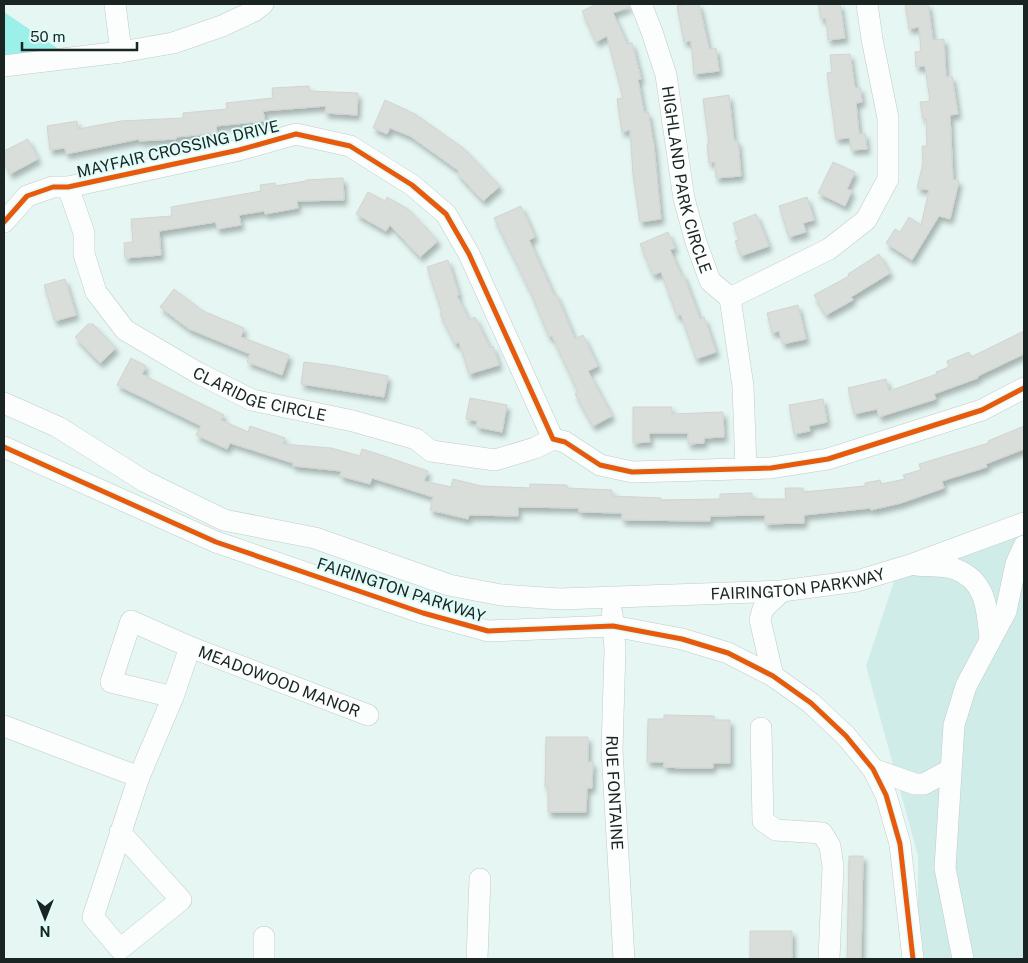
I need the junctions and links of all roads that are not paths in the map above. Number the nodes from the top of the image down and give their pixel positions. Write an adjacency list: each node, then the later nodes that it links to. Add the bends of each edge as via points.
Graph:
1 (115, 4): 5 (street)
2 (263, 4): 5 (street, via 222,26 181,40)
3 (641, 4): 9 (street, HIGHLAND PARK CIRCLE, via 666,75 684,199 696,242 710,281)
4 (867, 4): 9 (street, via 888,118 888,179 866,220 829,249)
5 (121, 52): 6 (street)
6 (4, 66)
7 (68, 187): 8 (street, MAYFAIR CROSSING DRIVE, via 52,187 26,196); 12 (street, CLARIDGE CIRCLE, via 84,233 84,254 96,292 125,330 198,373 252,400 362,423 416,439 431,451 495,460); 12 (street, MAYFAIR CROSSING DRIVE, via 239,150 296,134 350,146 412,185 446,214 469,254)
8 (4, 222)
9 (730, 298): 14 (street, via 743,386)
10 (1024, 388): 14 (street, via 982,410 828,459 771,468)
11 (4, 403): 19 (street, FAIRINGTON PARKWAY, via 58,427 144,481 224,520 316,538 458,587 502,595 560,599)
12 (553, 439): 14 (street, via 565,442 600,465 632,472)
13 (4, 448): 20 (street, FAIRINGTON PARKWAY, via 216,542 424,613 488,631)
14 (746, 468)
15 (1024, 523): 17 (street, FAIRINGTON PARKWAY)
16 (1024, 546): 21 (street, via 1016,564 1006,611)
17 (910, 565): 18 (street, FAIRINGTON PARKWAY, via 857,581); 21 (street, via 955,569 972,580 983,593)
18 (782, 591): 19 (street, FAIRINGTON PARKWAY); 23 (street, via 763,609 760,620)
19 (610, 597): 20 (street, RUE FONTAINE)
20 (613, 626): 23 (street, FAIRINGTON PARKWAY, via 682,639 728,653); 36 (street, RUE FONTAINE, via 612,750)
21 (990, 638): 29 (street, via 966,686 954,726)
22 (190, 647): 24 (street, MEADOWOOD MANOR); 24 (street, MEADOWOOD MANOR, via 130,621 111,682); 25 (street, MEADOWOOD MANOR)
23 (773, 676): 28 (street, FAIRINGTON PARKWAY, via 811,703 846,736)
24 (173, 698): 30 (street, MEADOWOOD MANOR)
25 (368, 715)
26 (4, 726): 30 (street)
27 (761, 728): 37 (street, via 763,821 776,830 822,833 830,846 833,867)
28 (873, 769): 29 (street, via 915,784 924,784); 38 (street, FAIRINGTON PARKWAY, via 886,795 900,844)
29 (950, 770): 39 (street, via 946,868)
30 (139, 777): 31 (street, MEADOWOOD MANOR)
31 (120, 832): 31 (street, MEADOWOOD MANOR, via 93,917 120,949 181,900)
32 (480, 879): 35 (street)
33 (264, 936): 34 (street)
34 (264, 959)
35 (477, 959)
36 (624, 959)
37 (829, 959)
38 (912, 959)
39 (963, 959)

